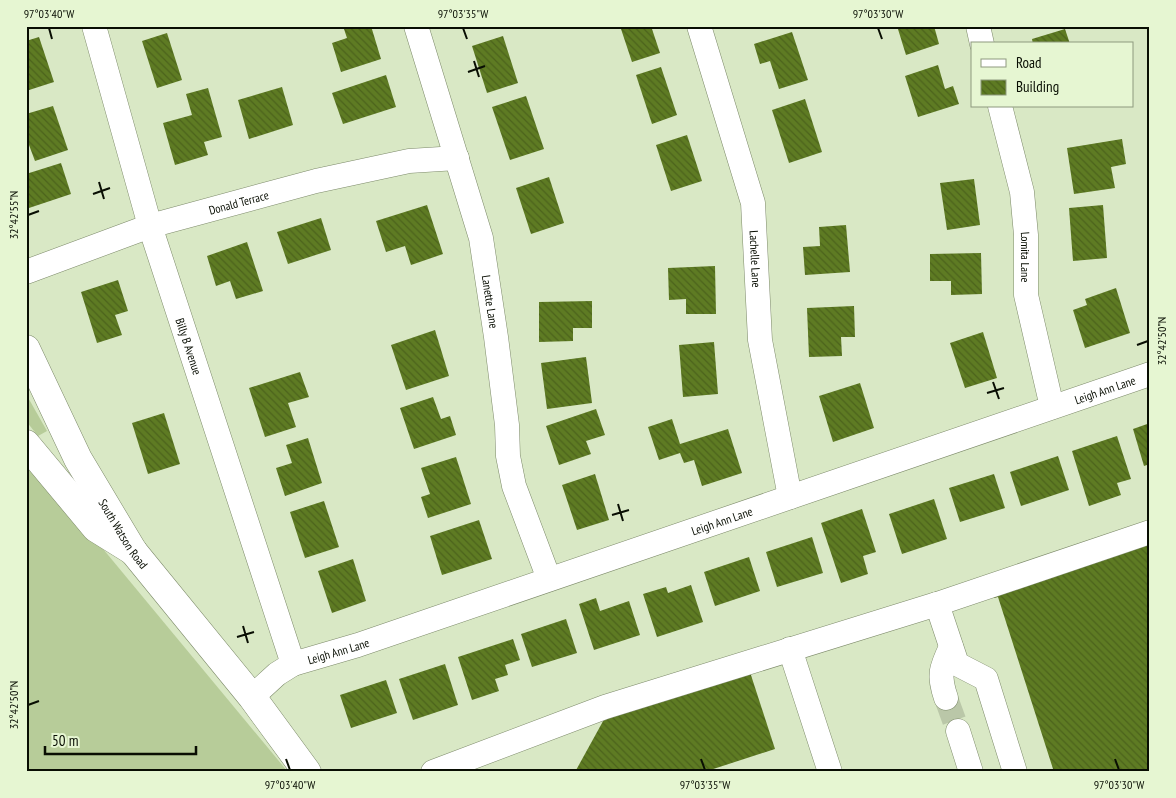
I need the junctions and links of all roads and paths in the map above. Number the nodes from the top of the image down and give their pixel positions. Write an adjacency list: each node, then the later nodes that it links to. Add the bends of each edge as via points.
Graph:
1 (94, 26): 8 (street, Billy B Avenue)
2 (416, 26): 7 (street, Lanette Lane)
3 (699, 26): 14 (street, Lachelle Lane, via 753,203 760,340)
4 (978, 26): 5 (street)
5 (982, 42)
6 (1001, 108): 12 (street, Lomita Lane, via 1022,192 1026,294)
7 (457, 158): 8 (street, Donald Terrace, via 409,161 316,181); 17 (street, Lanette Lane, via 480,238 496,336 514,486)
8 (150, 226): 9 (street, Donald Terrace); 21 (street, Billy B Avenue)
9 (26, 272)
10 (26, 350): 16 (main road, South Watson Road, via 78,459)
11 (1150, 374): 12 (street, Leigh Ann Lane)
12 (1052, 407): 14 (street, Leigh Ann Lane)
13 (26, 444): 16 (main road, via 96,528)
14 (790, 497): 17 (street, Leigh Ann Lane)
15 (1150, 532): 18 (street)
16 (133, 551): 22 (main road, South Watson Road)
17 (548, 579): 21 (street, Leigh Ann Lane, via 358,645)
18 (937, 604): 19 (street); 20 (street)
19 (951, 647): 23 (street, via 941,669); 29 (street, via 957,664 986,679)
20 (790, 649): 26 (street, via 605,706); 27 (street)
21 (293, 664): 22 (street)
22 (252, 697): 25 (main road, South Watson Road)
23 (946, 698)
24 (958, 731): 28 (street)
25 (307, 772)
26 (434, 772)
27 (830, 772)
28 (971, 772)
29 (1015, 772)

